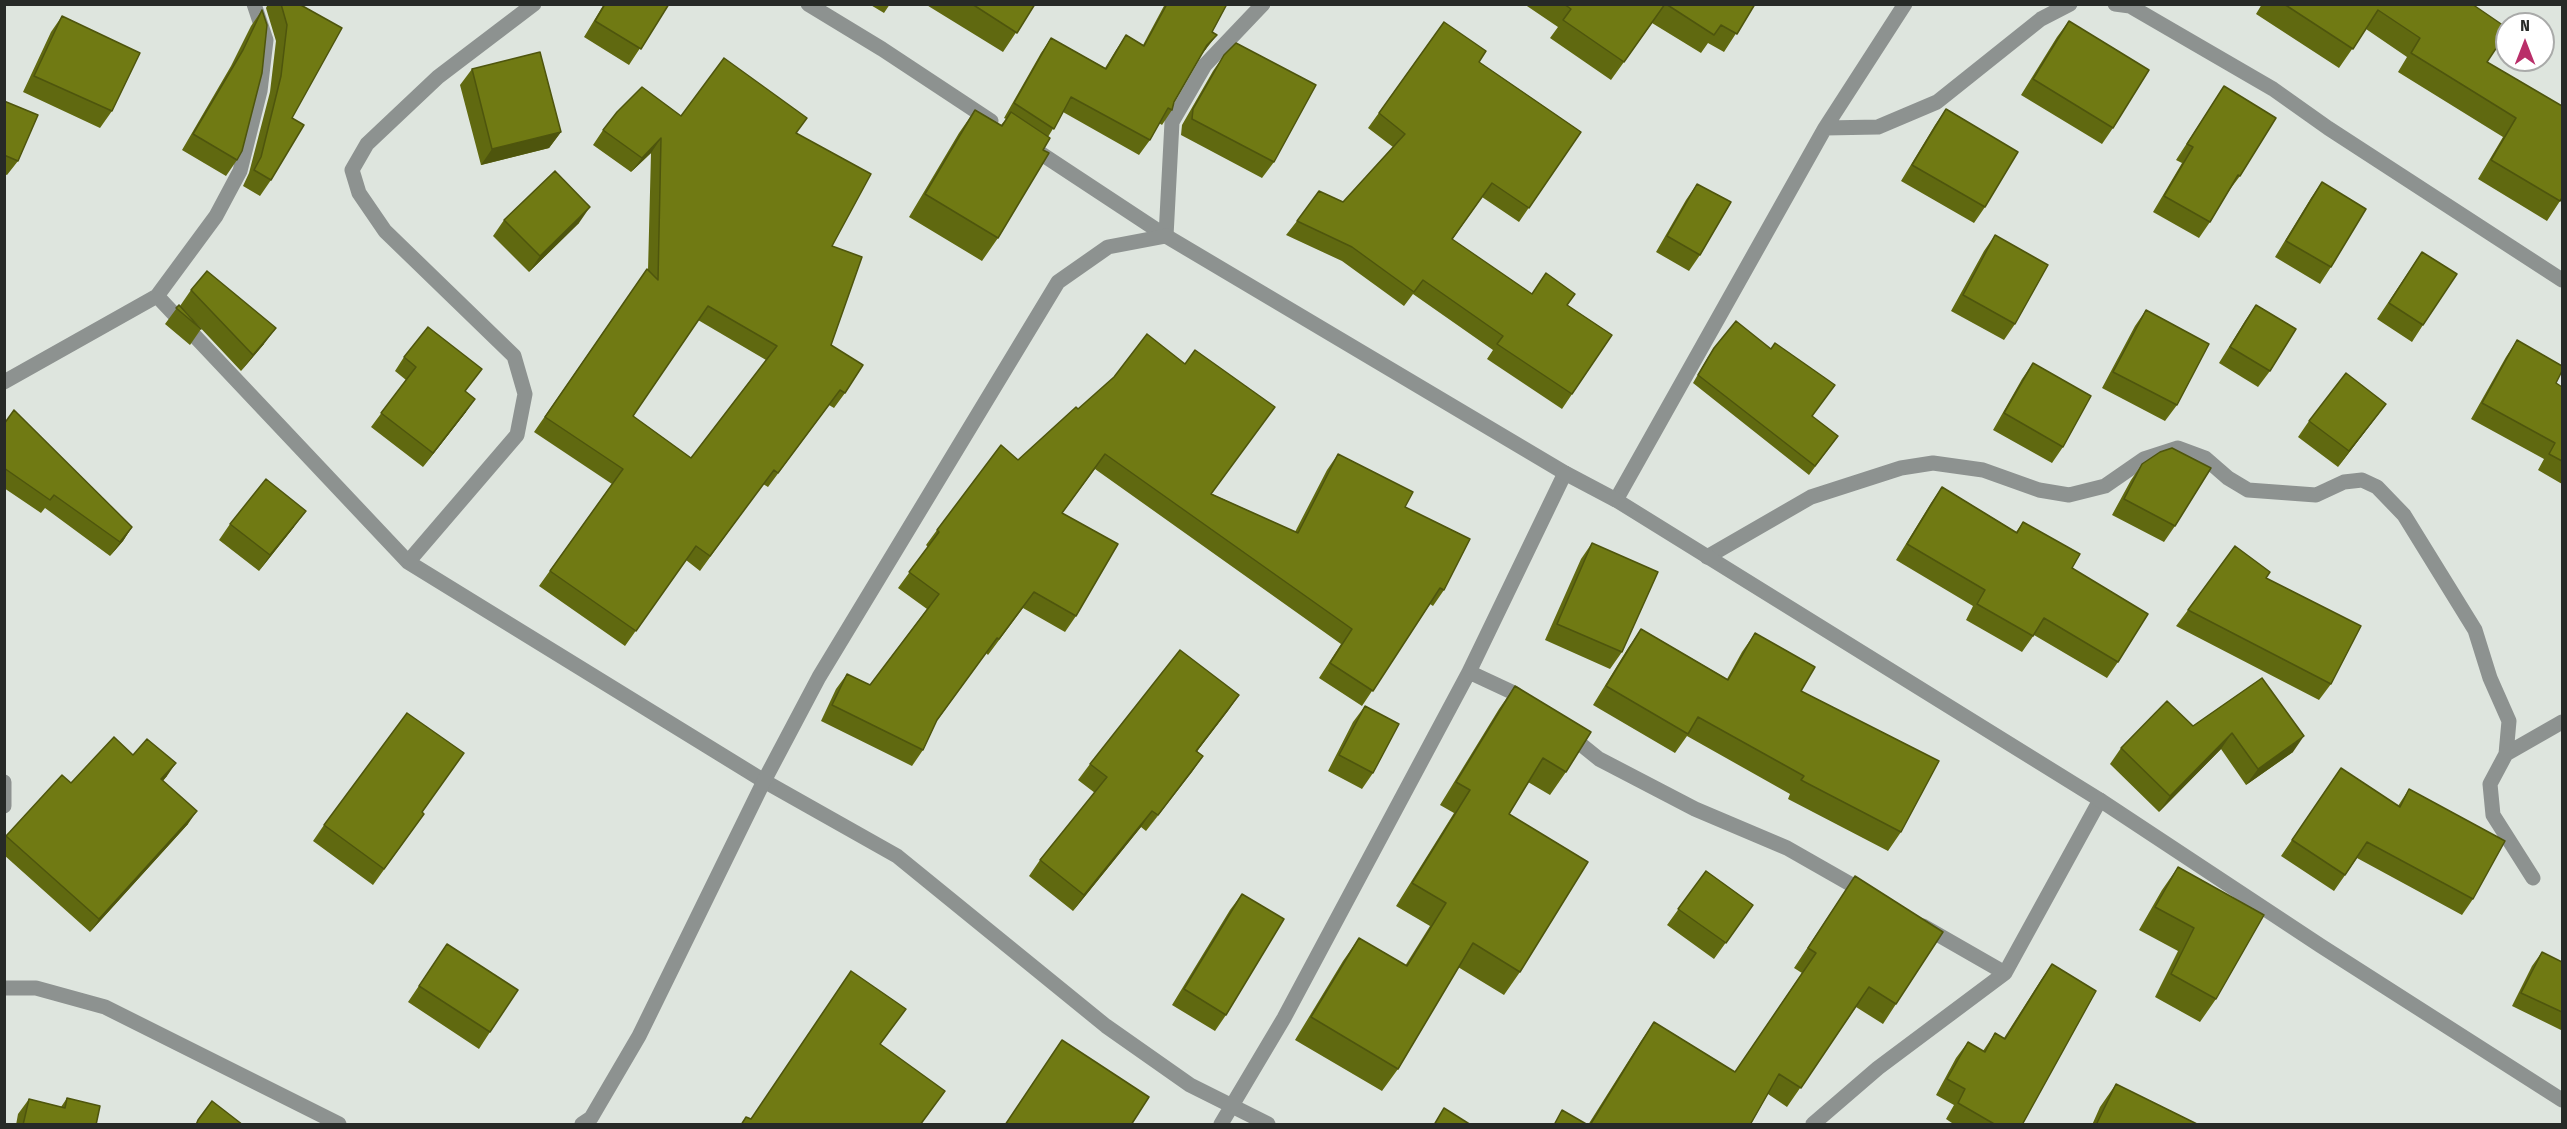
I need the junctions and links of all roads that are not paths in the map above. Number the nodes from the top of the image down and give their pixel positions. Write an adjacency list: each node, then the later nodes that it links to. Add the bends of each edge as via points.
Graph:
1 (254, 4): 13 (street, via 266,40 260,91 240,171 216,216)
2 (534, 4): 18 (street, via 438,77 367,144 352,170 359,193 385,231 514,356 525,394 517,435)
3 (808, 4): 8 (street)
4 (1263, 4): 11 (street, via 1205,65 1172,122)
5 (1905, 4): 9 (street)
6 (2070, 4): 9 (street, via 2041,19 1937,102 1878,127)
7 (2115, 4): 12 (street, via 2130,6 2273,89)
8 (999, 126)
9 (1825, 128): 16 (street)
10 (1019, 139): 11 (street)
11 (1166, 236): 15 (street); 22 (street, via 1108,247 1058,282 819,677)
12 (2562, 280)
13 (157, 296): 14 (street); 18 (street)
14 (4, 382)
15 (1565, 473): 16 (street); 19 (street)
16 (1616, 500): 17 (street)
17 (1707, 557): 21 (street, via 1811,497 1901,468 1933,463 1983,470 2039,490 2069,495 2105,486 2144,459 2178,448 2205,458 2248,490 2316,495 2344,482 2362,480 2377,488 2404,515 2475,630 2509,721); 24 (street)
18 (408, 562): 22 (street)
19 (1469, 672): 27 (street, via 1514,693 1599,759 1695,809 1787,848); 32 (street, via 1284,1018)
20 (2562, 722): 21 (street)
21 (2506, 754): 26 (street, via 2490,784 2493,815)
22 (764, 781): 32 (street, via 897,856 1106,1026 1190,1085); 34 (street, via 639,1036 591,1118)
23 (4, 782): 25 (street)
24 (2100, 800): 29 (street); 31 (street)
25 (4, 806)
26 (2534, 878)
27 (1880, 902)
28 (1911, 919): 29 (street)
29 (2005, 973): 37 (street, via 1878,1068)
30 (4, 987): 33 (street, via 36,988 105,1007)
31 (2562, 1100)
32 (1232, 1106): 35 (street); 36 (street)
33 (339, 1125)
34 (582, 1125)
35 (1221, 1125)
36 (1268, 1125)
37 (1813, 1125)

